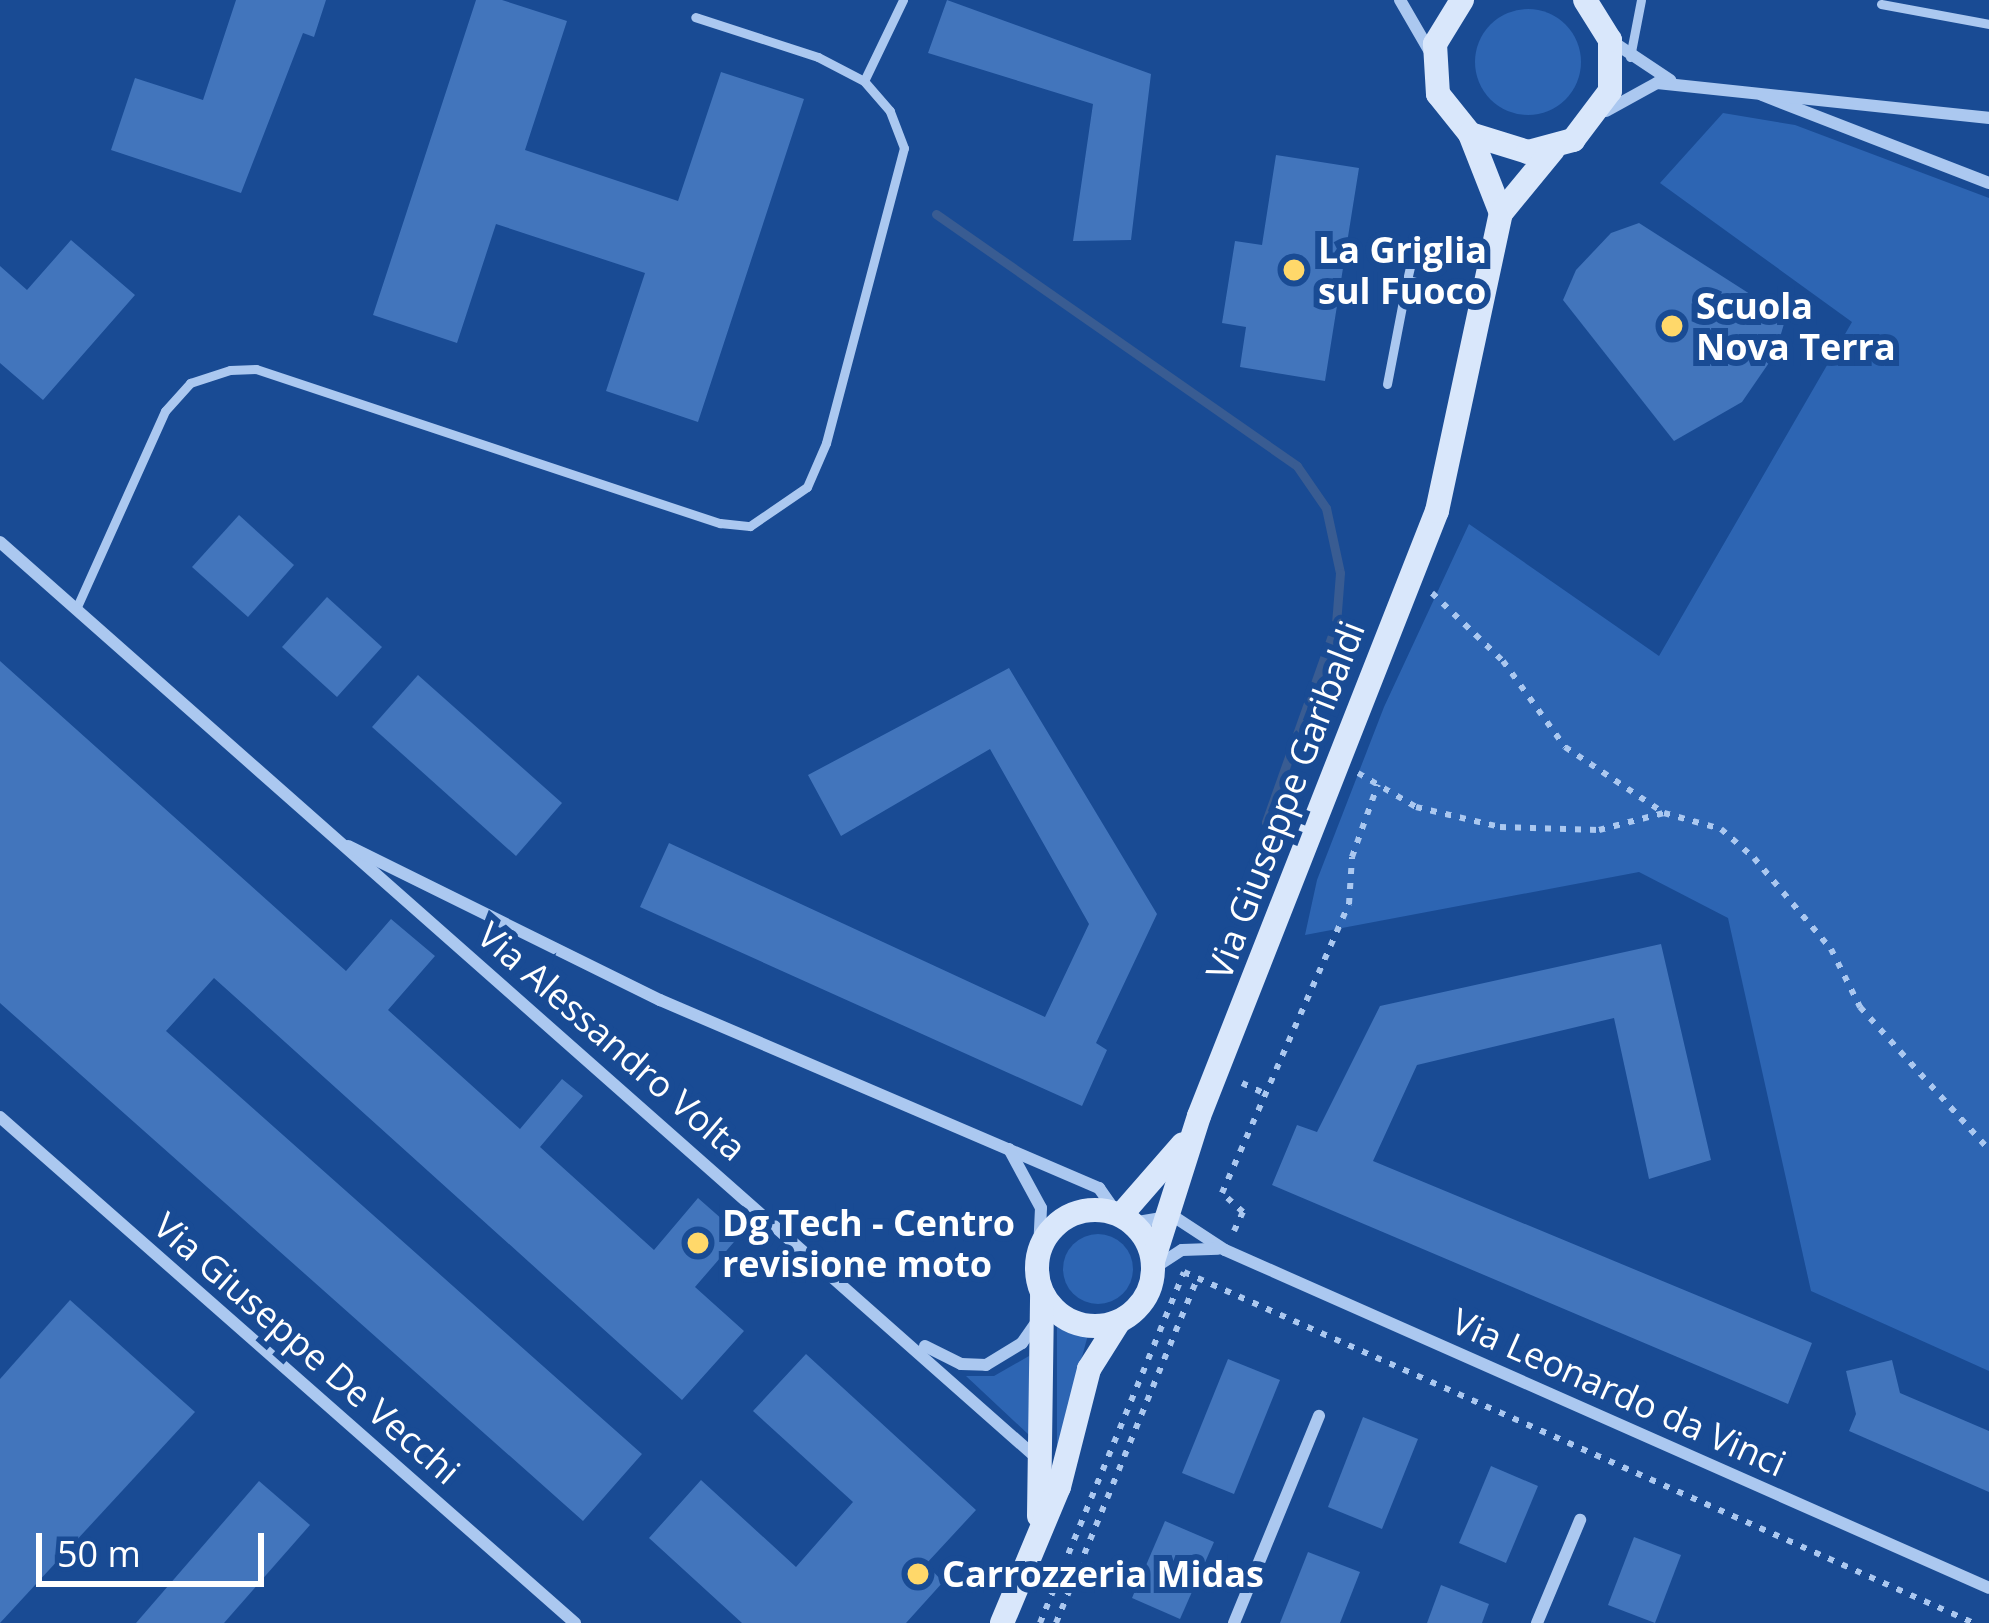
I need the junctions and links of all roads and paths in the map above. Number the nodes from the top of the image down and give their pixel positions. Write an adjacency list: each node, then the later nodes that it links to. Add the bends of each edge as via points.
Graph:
1 (903, 0): 11 (lane)
2 (1400, 0): 10 (street, via 1416,17)
3 (1462, 0): 10 (main road, via 1448,15)
4 (1585, 0): 9 (main road)
5 (1641, 0): 9 (lane)
6 (1881, 4): 8 (lane)
7 (695, 17): 11 (lane, via 818,57)
8 (1989, 24)
9 (1620, 49): 12 (street); 15 (main road)
10 (1433, 63): 16 (main road, via 1448,114)
11 (864, 82): 26 (lane, via 890,111 904,148 826,443 807,487 777,514 750,526 720,524 256,369 230,370 190,383 165,411)
12 (1683, 85): 13 (street); 15 (street, via 1636,90)
13 (1744, 88): 14 (street); 18 (street)
14 (1989, 118)
15 (1596, 119): 17 (main road)
16 (1470, 134): 17 (main road, via 1504,149); 19 (main road)
17 (1553, 150): 19 (main road)
18 (1989, 183)
19 (1501, 213): 22 (main road, Via Giuseppe Garibaldi)
20 (1416, 242): 21 (lane)
21 (1407, 280): 22 (lane); 23 (lane)
22 (1484, 298): 25 (main road, Via Giuseppe Garibaldi, via 1438,511)
23 (1387, 384)
24 (0, 542): 26 (street, Via Alessandro Volta)
25 (1412, 574): 27 (main road, Via Giuseppe Garibaldi); 29 (path, via 1503,661 1565,746)
26 (76, 609): 30 (street, Via Alessandro Volta)
27 (1338, 763): 28 (path); 31 (main road, Via Giuseppe Garibaldi)
28 (1378, 784): 29 (path, via 1416,807 1500,827 1599,830); 38 (path, via 1352,857 1349,904 1222,1193 1243,1212)
29 (1664, 813): 34 (path, via 1721,829 1754,858 1831,949 1861,1007)
30 (331, 838): 33 (street, Via Alessandro Volta, via 660,1000); 43 (street, Via Alessandro Volta)
31 (1199, 1116): 35 (main road, Via Giuseppe Garibaldi); 36 (main road, Via Giuseppe Garibaldi, via 1168,1170)
32 (0, 1117): 49 (street, Via Giuseppe De Vecchi)
33 (1009, 1148): 36 (street, Via Alessandro Volta, via 1099,1188); 37 (street, via 1041,1208)
34 (1989, 1150)
35 (1173, 1216): 36 (street); 38 (street, Via Leonardo da Vinci); 39 (main road, Via Giuseppe Garibaldi)
36 (1123, 1217): 37 (main road, via 1077,1213); 39 (main road)
37 (1040, 1250): 41 (main road)
38 (1225, 1250): 39 (street, via 1182,1250); 40 (path); 48 (street, Via Leonardo da Vinci)
39 (1153, 1266): 42 (main road, via 1138,1308)
40 (1196, 1278): 51 (path, via 1176,1278); 52 (path); 55 (path)
41 (1042, 1303): 42 (main road, via 1065,1319); 43 (street, Via Alessandro Volta, via 1022,1343 986,1365 961,1364); 45 (main road)
42 (1118, 1322): 47 (main road, via 1089,1370 1059,1487)
43 (908, 1337): 45 (street, Via Alessandro Volta)
44 (1319, 1416): 53 (street)
45 (1041, 1463): 47 (main road)
46 (1580, 1520): 54 (street)
47 (1038, 1531): 50 (main road)
48 (1989, 1588)
49 (575, 1623)
50 (1002, 1623)
51 (1040, 1623)
52 (1056, 1623)
53 (1234, 1623)
54 (1537, 1623)
55 (1974, 1623)

